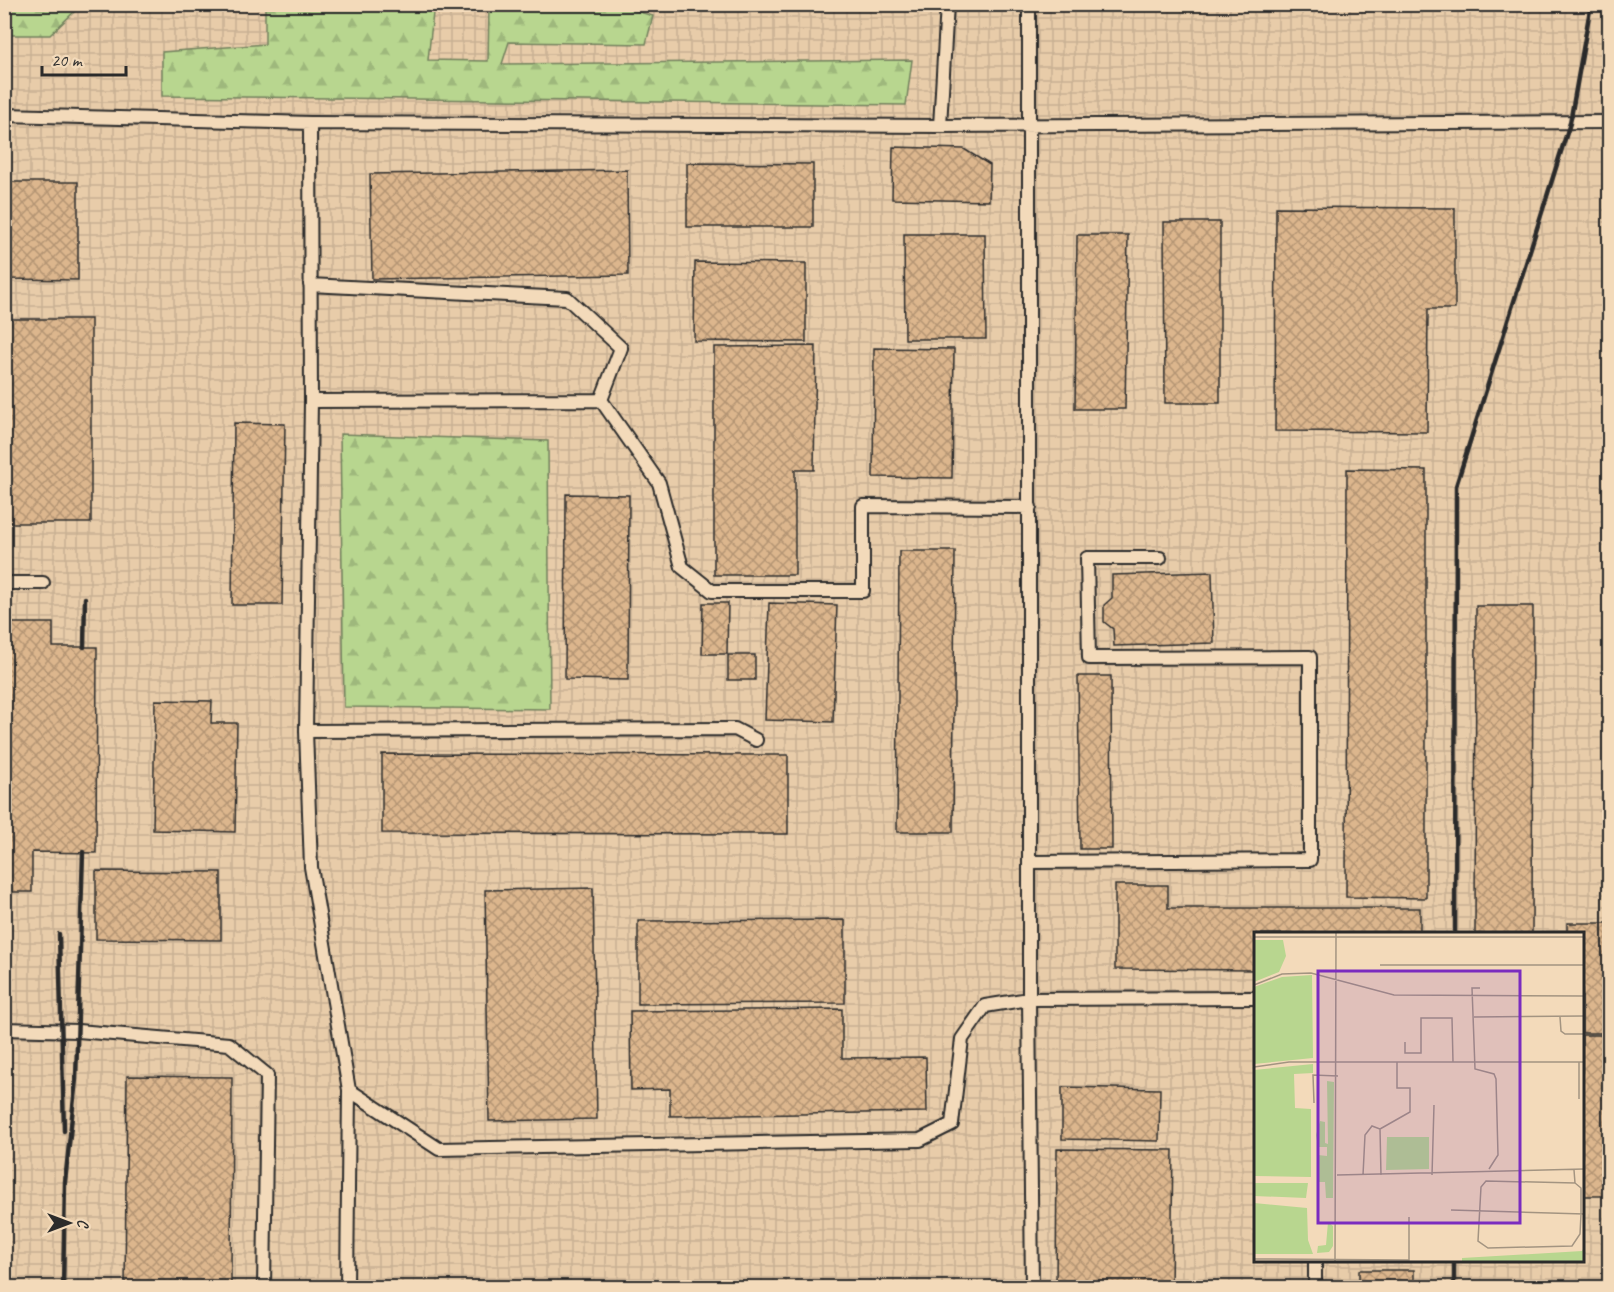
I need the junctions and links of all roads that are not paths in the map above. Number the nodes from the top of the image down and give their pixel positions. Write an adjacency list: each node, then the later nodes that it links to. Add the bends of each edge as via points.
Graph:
1 (947, 4): 7 (lane)
2 (1029, 4): 6 (lane)
3 (4, 115): 5 (lane)
4 (1610, 122): 6 (lane)
5 (310, 123): 7 (lane); 8 (lane)
6 (1030, 125): 7 (lane); 11 (lane)
7 (940, 126)
8 (310, 285): 9 (lane, via 567,298 621,348); 10 (lane)
9 (601, 399): 10 (lane); 11 (lane, via 659,483 682,567 712,591 862,591 863,506)
10 (311, 401): 15 (lane)
11 (1030, 507): 17 (lane)
12 (1160, 558): 17 (lane, via 1087,558 1089,658 1310,657 1310,860)
13 (4, 583): 14 (lane)
14 (43, 583)
15 (306, 731): 16 (lane, via 735,729); 21 (lane, via 311,867)
16 (756, 740)
17 (1031, 861): 19 (lane)
18 (1254, 998): 19 (lane)
19 (1029, 999): 21 (lane, via 985,1006 962,1039 952,1124 920,1140 439,1149); 25 (lane)
20 (4, 1029): 23 (lane, via 229,1044 267,1075)
21 (349, 1090): 24 (lane)
22 (1315, 1262): 26 (lane)
23 (264, 1287)
24 (347, 1287)
25 (1032, 1287)
26 (1315, 1287)

